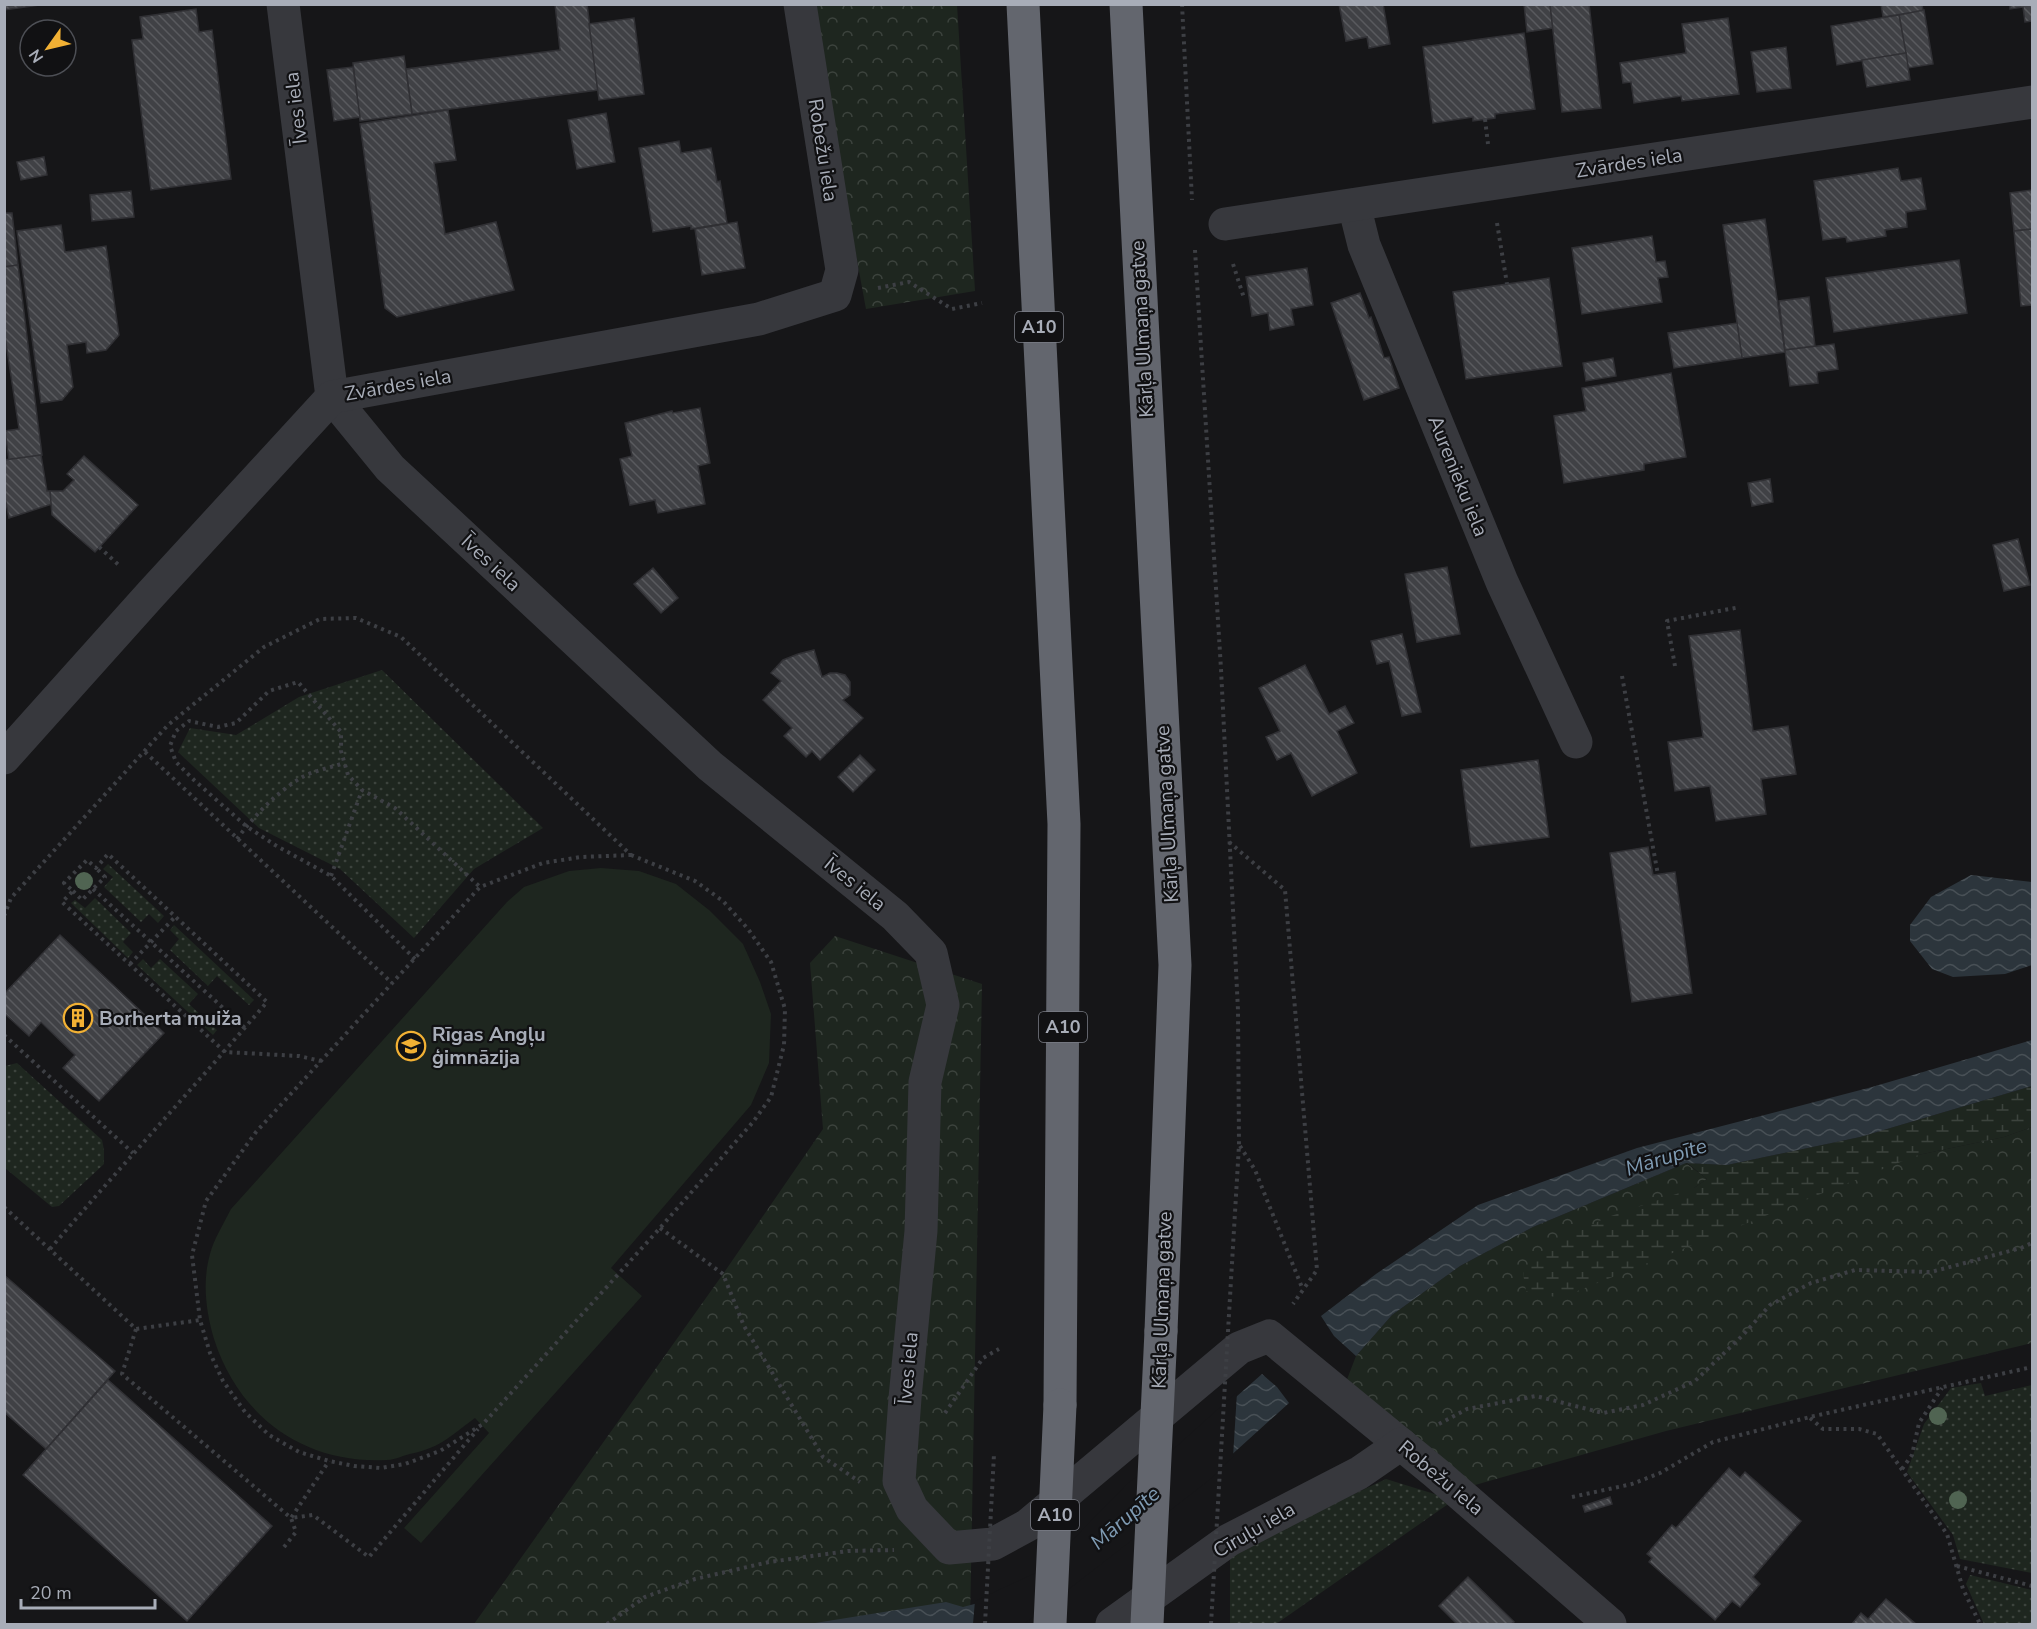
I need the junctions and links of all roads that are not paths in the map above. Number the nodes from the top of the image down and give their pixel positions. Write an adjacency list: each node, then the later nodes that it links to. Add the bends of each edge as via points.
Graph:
1 (284, 4): 9 (street, Īves iela)
2 (800, 4): 8 (street, Robežu iela, via 842,270)
3 (1023, 4): 14 (highway, A10, bridge, via 1064,824 1060,1405)
4 (1126, 4): 16 (highway, Kārļa Ulmaņa gatve, bridge, via 1175,965)
5 (2032, 102): 6 (street, Zvārdes iela)
6 (1354, 205): 7 (street, Zvārdes iela); 10 (street, Aurenieku iela, via 1364,245 1472,510)
7 (1225, 224)
8 (834, 295): 9 (street, Zvārdes iela, via 759,319)
9 (332, 397): 11 (street, Zvārdes iela); 13 (street, Īves iela, via 390,468 710,766 895,916 931,953 943,1005 925,1082 921,1231 899,1481 912,1509)
10 (1576, 742)
11 (4, 758)
12 (1401, 1444): 13 (street, Robežu iela, via 1269,1336 1239,1348 1028,1525 993,1544); 15 (street, Cīruļu iela, via 1359,1473 1229,1540); 17 (street, Robežu iela)
13 (949, 1548)
14 (1050, 1624)
15 (1112, 1624)
16 (1147, 1624)
17 (1610, 1624)

